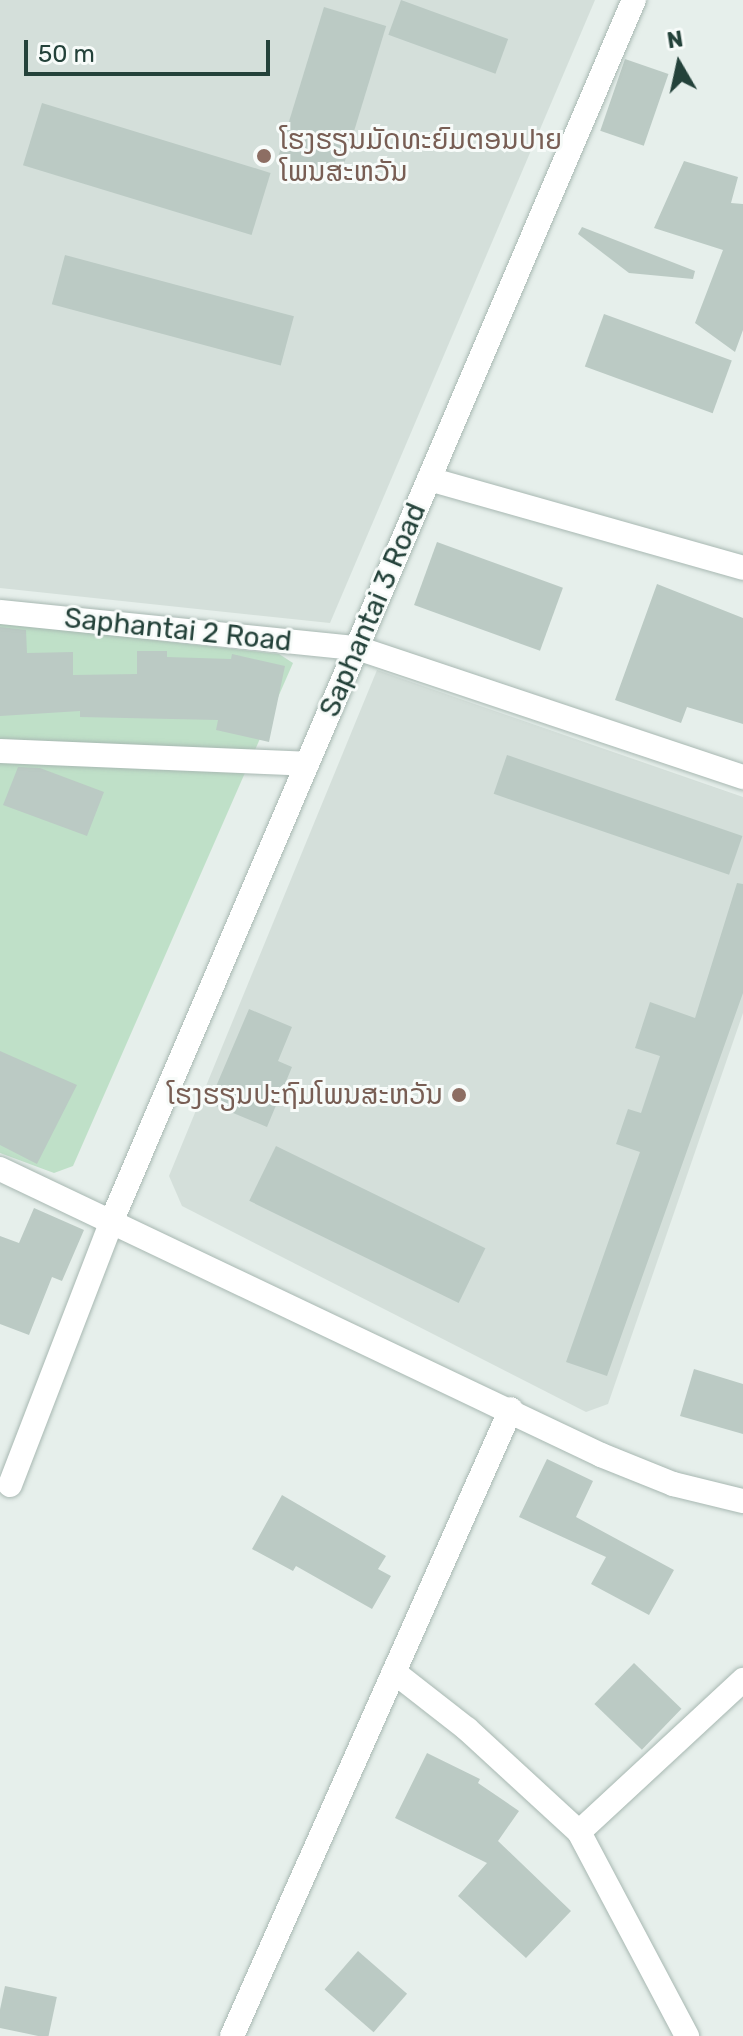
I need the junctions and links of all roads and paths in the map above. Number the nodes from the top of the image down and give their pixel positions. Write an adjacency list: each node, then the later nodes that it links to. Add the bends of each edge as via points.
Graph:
1 (634, 0): 2 (street, Saphantai 3 Road)
2 (429, 479): 3 (street); 5 (street, Saphantai 3 Road)
3 (743, 568)
4 (0, 612): 5 (street, Saphantai 2 Road)
5 (357, 648): 7 (street, Saphantai 3 Road); 8 (street, Saphantai 2 Road)
6 (0, 751): 7 (street)
7 (307, 764): 10 (street, Saphantai 3 Road)
8 (743, 777)
9 (0, 1169): 10 (street)
10 (112, 1220): 11 (street); 12 (street, Saphantai 3 Road)
11 (511, 1409): 13 (street, via 673,1484); 14 (street)
12 (10, 1485)
13 (743, 1501)
14 (394, 1672): 16 (street, via 467,1729); 17 (street)
15 (743, 1680): 16 (street)
16 (579, 1832): 18 (street)
17 (232, 2036)
18 (687, 2036)

